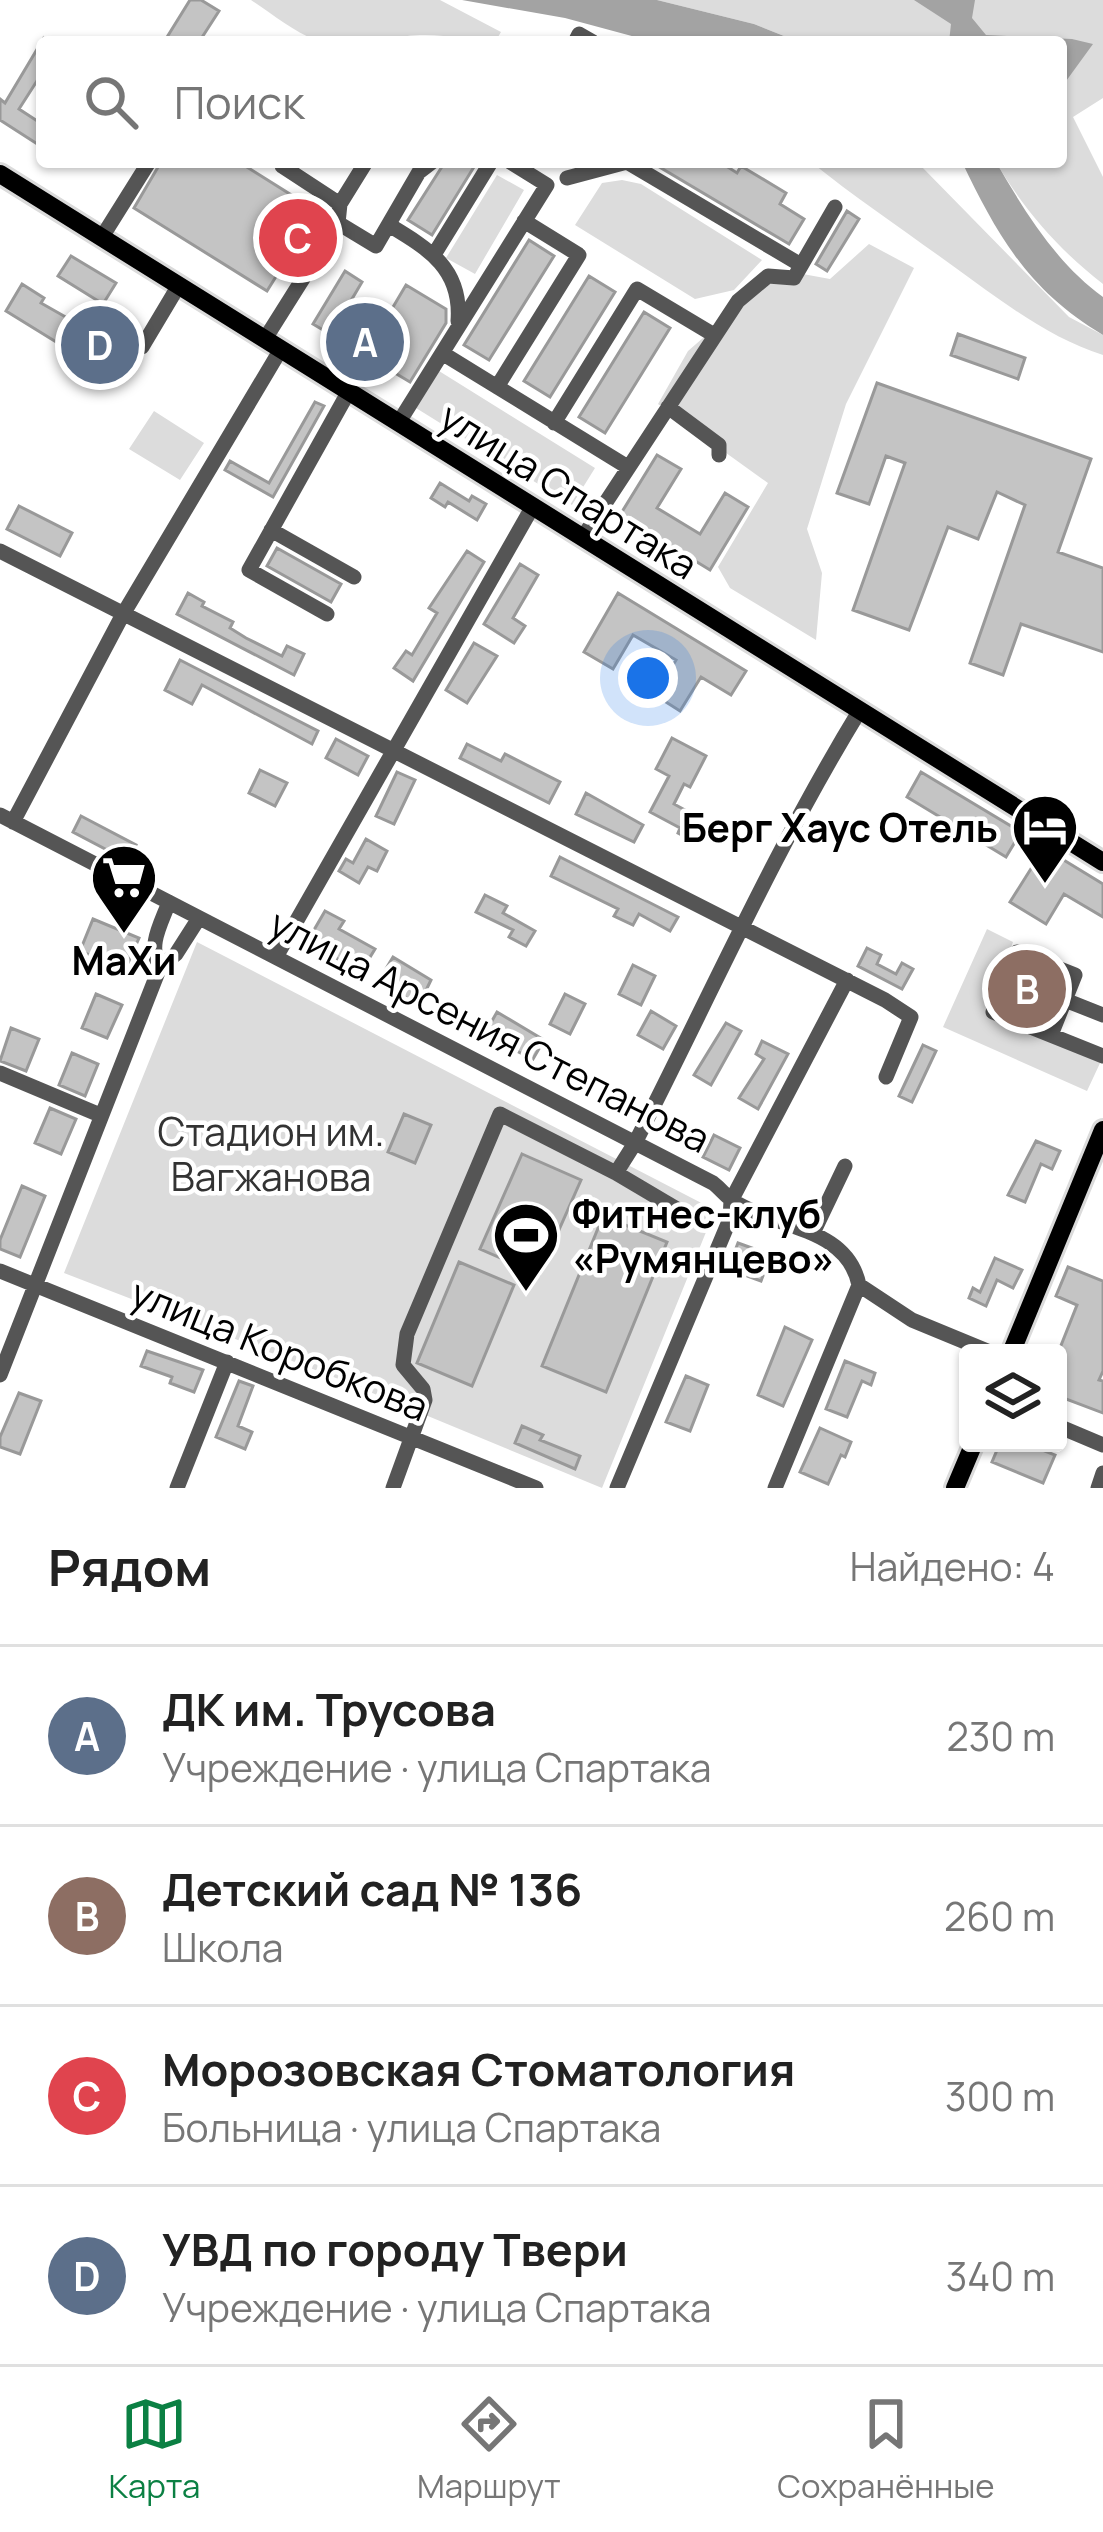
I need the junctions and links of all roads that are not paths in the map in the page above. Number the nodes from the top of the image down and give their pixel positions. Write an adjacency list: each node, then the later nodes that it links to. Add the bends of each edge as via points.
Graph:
1 (145, 168): 18 (street)
2 (285, 168): 13 (street)
3 (362, 168): 13 (street)
4 (424, 168): 17 (street)
5 (487, 168): 19 (street)
6 (520, 168): 12 (street)
7 (573, 168): 11 (street)
8 (604, 168): 11 (street)
9 (637, 168): 20 (street)
10 (0, 174): 18 (main road, улица Спартака)
11 (567, 178): 12 (street)
12 (547, 184): 15 (street)
13 (340, 204): 16 (street)
14 (835, 207): 20 (street)
15 (524, 221): 23 (street); 27 (street, via 579,255)
16 (338, 223): 17 (street, via 376,246); 25 (street)
17 (388, 225): 19 (street)
18 (102, 237): 21 (main road, улица Спартака)
19 (434, 253): 23 (street, via 452,277)
20 (801, 265): 24 (street, via 794,278 768,276)
21 (179, 285): 22 (street, via 142,347); 25 (main road, улица Спартака)
22 (105, 325)
23 (458, 328): 26 (street)
24 (714, 335): 29 (street); 31 (street, via 638,289)
25 (273, 344): 28 (main road, улица Спартака); 40 (street)
26 (442, 353): 27 (street); 30 (street)
27 (497, 388): 31 (street)
28 (349, 391): 30 (main road, улица Спартака); 35 (street)
29 (668, 407): 32 (street, via 718,445); 33 (street)
30 (399, 422): 34 (main road, улица Спартака)
31 (554, 423): 33 (street)
32 (719, 455)
33 (626, 466): 36 (street)
34 (533, 506): 36 (main road, улица Спартака); 42 (street)
35 (271, 530): 38 (street); 39 (street, via 249,570)
36 (583, 537): 41 (main road, улица Спартака)
37 (0, 551): 40 (street)
38 (354, 577)
39 (327, 614)
40 (122, 616): 42 (street); 43 (street)
41 (860, 710): 44 (main road, улица Спартака); 47 (street, via 800,809)
42 (392, 750): 47 (street); 48 (street)
43 (6, 818): 45 (street, улица Арсения Степанова)
44 (1101, 856)
45 (169, 902): 46 (street, улица Арсения Степанова); 49 (street, via 154,944)
46 (200, 918): 48 (street, улица Арсения Степанова); 49 (street)
47 (745, 927): 50 (street); 59 (street)
48 (276, 957): 59 (street, улица Арсения Степанова)
49 (160, 967): 57 (street)
50 (847, 980): 56 (street, via 911,1017); 62 (street)
51 (1065, 1000): 52 (street); 53 (street); 53 (street, via 1075,974 1017,952 993,1012)
52 (1103, 1015)
53 (1051, 1035): 54 (street)
54 (1103, 1056)
55 (0, 1073): 57 (street)
56 (886, 1077)
57 (100, 1115): 66 (street)
58 (1103, 1130): 69 (main road)
59 (635, 1143): 61 (street); 62 (street, улица Арсения Степанова, via 713,1183)
60 (844, 1166): 64 (street)
61 (616, 1173): 63 (street); 73 (street, via 500,1114 406,1334 404,1365 424,1389)
62 (731, 1201): 64 (street, улица Арсения Степанова); 80 (street)
63 (687, 1215)
64 (813, 1233): 67 (street, улица Арсения Степанова, via 847,1254)
65 (0, 1270): 66 (street, улица Коробкова)
66 (35, 1285): 70 (street, улица Коробкова); 71 (street)
67 (860, 1286): 68 (street, улица Арсения Степанова); 81 (street)
68 (970, 1344)
69 (1015, 1344)
70 (227, 1362): 73 (street, улица Коробкова); 77 (street)
71 (0, 1375)
72 (1067, 1430): 74 (street)
73 (413, 1438): 78 (street); 79 (street, улица Коробкова)
74 (1103, 1445)
75 (970, 1452): 82 (main road)
76 (1103, 1473): 83 (street)
77 (177, 1488)
78 (393, 1488)
79 (536, 1488)
80 (617, 1488)
81 (775, 1488)
82 (955, 1488)
83 (1097, 1488)

